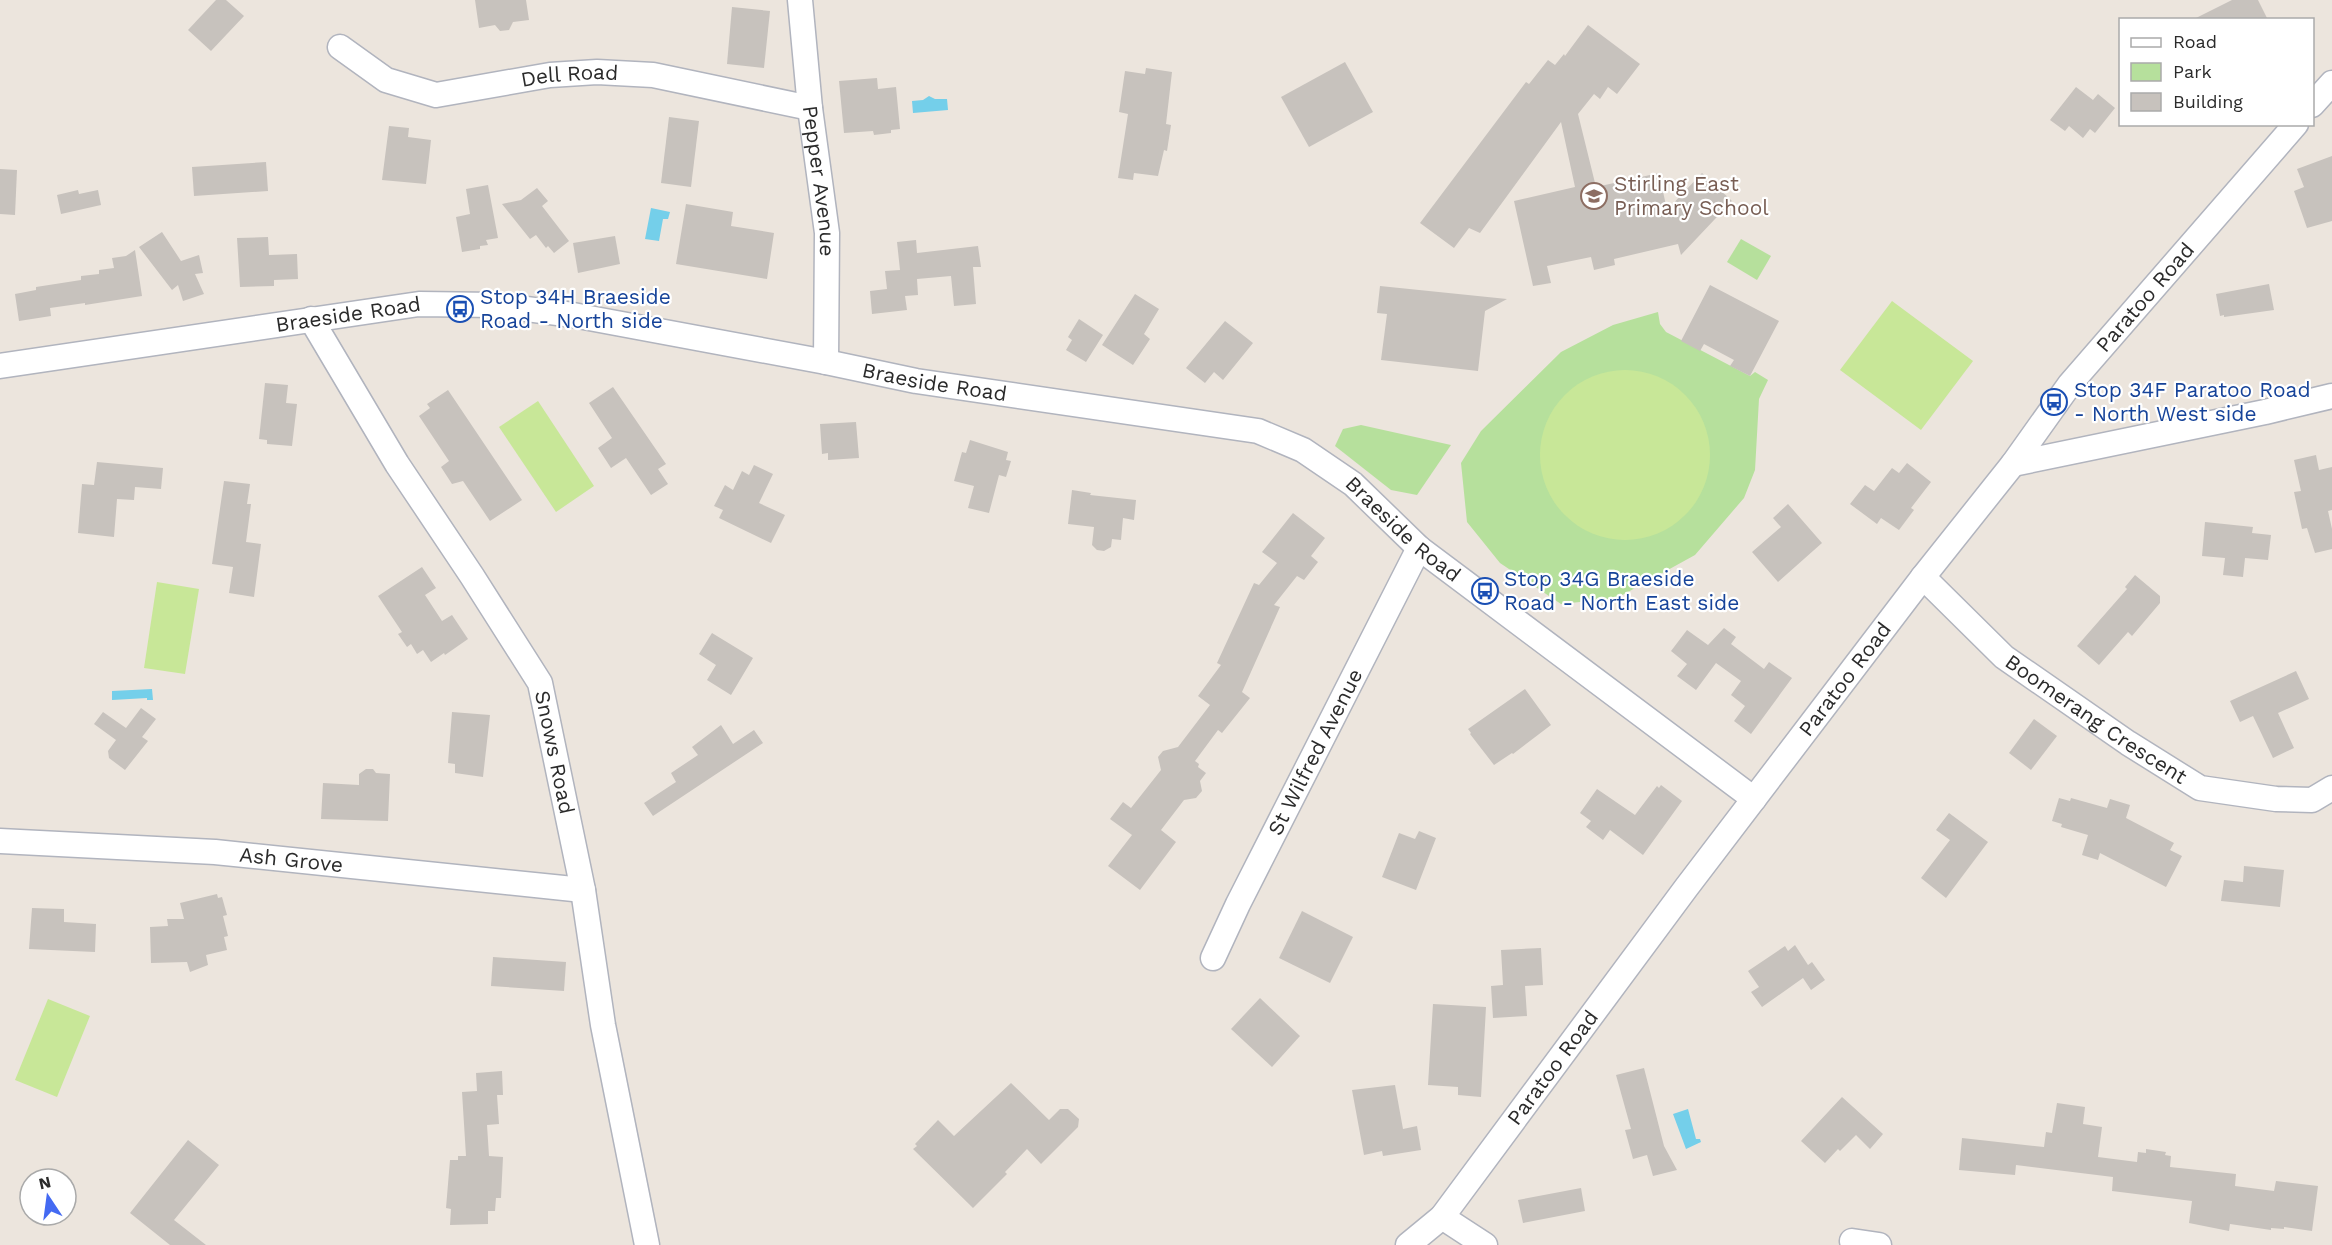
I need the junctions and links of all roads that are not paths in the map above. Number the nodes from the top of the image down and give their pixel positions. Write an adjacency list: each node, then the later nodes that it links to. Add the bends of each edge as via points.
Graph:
1 (800, 0): 5 (street, Pepper Avenue)
2 (340, 47): 5 (street, Dell Road, via 386,80 436,95 550,75 597,72 653,75)
3 (2332, 83): 4 (street)
4 (2314, 104)
5 (810, 108): 8 (street, Pepper Avenue, via 827,233)
6 (2294, 126): 11 (street, Paratoo Road, via 2070,384)
7 (311, 319): 8 (street, Braeside Road, via 419,304 495,305 573,315); 9 (street, Braeside Road); 17 (street, Snows Road, via 397,464 540,683)
8 (826, 362): 12 (street, Braeside Road, via 916,381 1258,431 1303,450 1353,484)
9 (0, 366)
10 (2332, 396): 11 (street)
11 (2013, 464): 13 (street, Paratoo Road)
12 (1419, 548): 14 (street, Braeside Road); 18 (street, St Wilfred Avenue)
13 (1923, 577): 14 (street, Paratoo Road); 15 (street, Boomerang Crescent, via 2004,657 2200,788 2276,799)
14 (1754, 799): 19 (street, Paratoo Road)
15 (2325, 800)
16 (0, 841): 17 (street, Ash Grove, via 215,852)
17 (583, 890): 21 (street, Snows Road, via 603,1025)
18 (1213, 958)
19 (1442, 1217): 22 (street, Paratoo Road); 23 (street)
20 (1852, 1243): 24 (street)
21 (647, 1245)
22 (1408, 1245)
23 (1485, 1245)
24 (1879, 1245)

